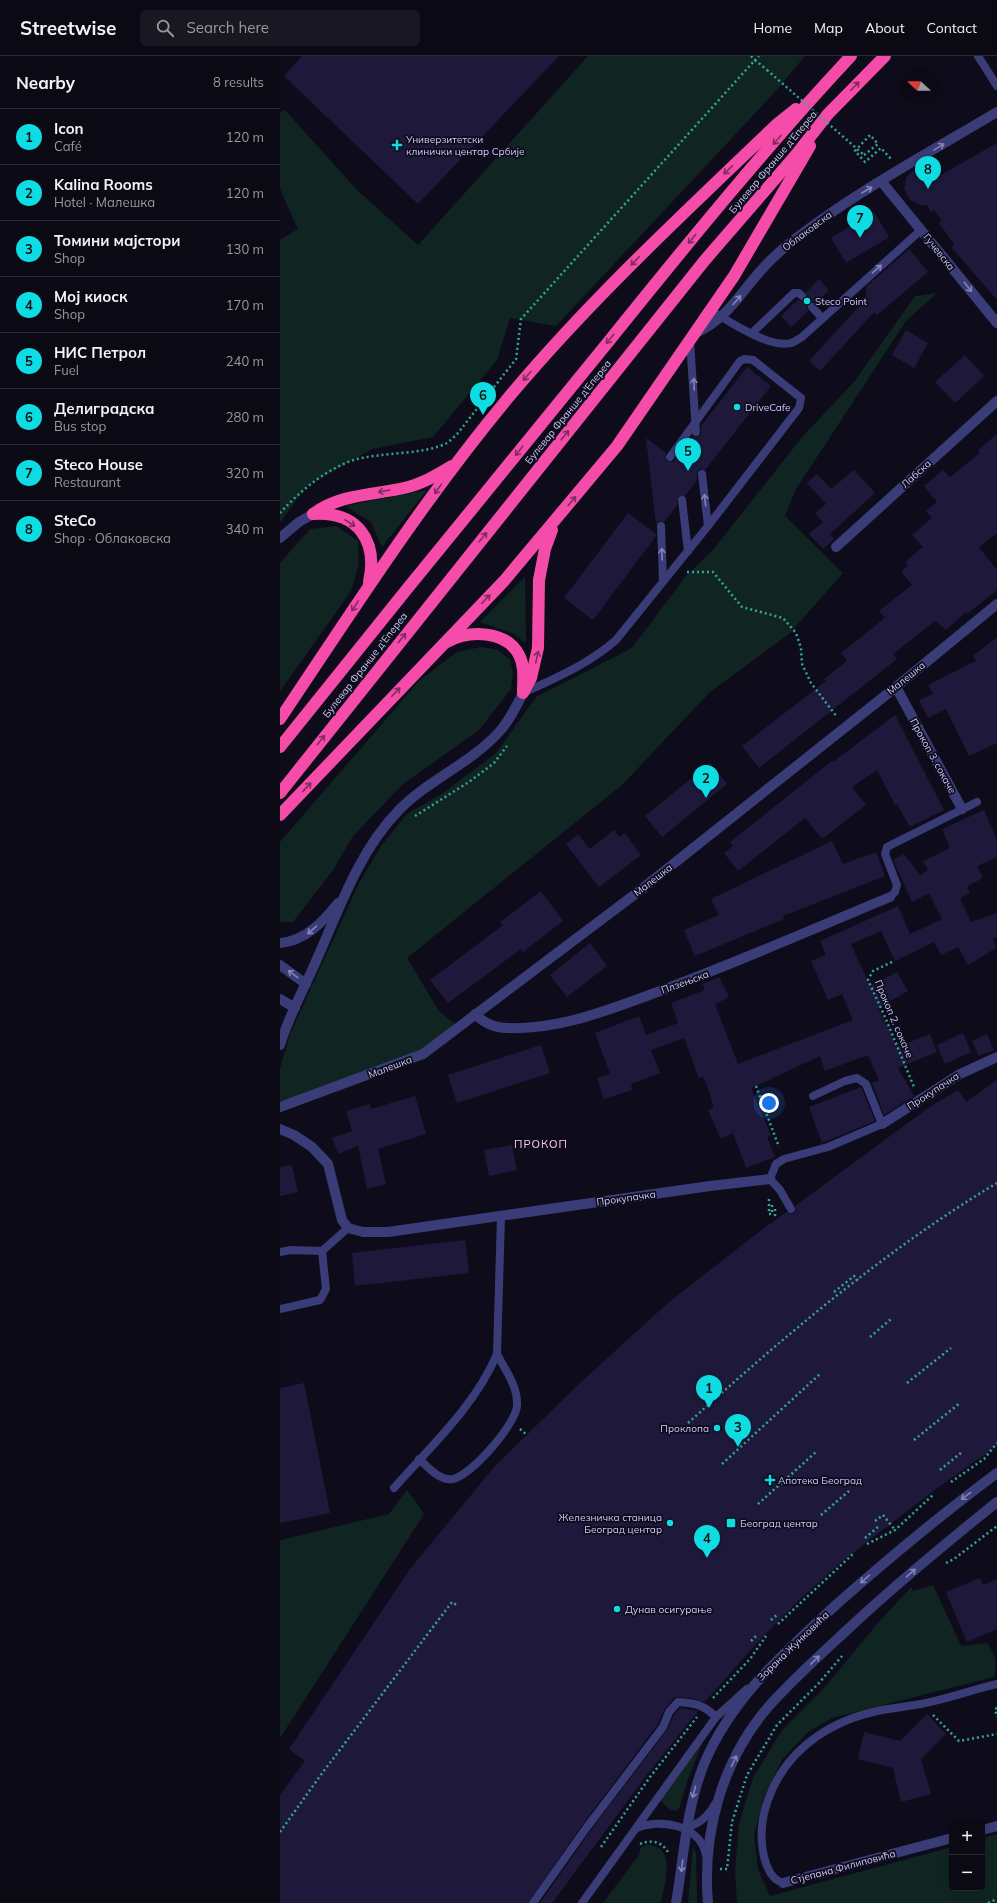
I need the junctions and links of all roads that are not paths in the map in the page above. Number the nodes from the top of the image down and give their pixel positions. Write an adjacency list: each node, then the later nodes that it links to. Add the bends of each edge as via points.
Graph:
1 (851, 56): 5 (highway, Булевар Франше д'Епереа)
2 (884, 56): 7 (highway, Булевар Франше д'Епереа, one-way to 2)
3 (978, 56): 4 (lane)
4 (997, 86)
5 (820, 89): 22 (highway, one-way to 22, via 776,124 652,244 553,346); 39 (highway, Булевар Франше д'Епереа, one-way to 39, via 491,484)
6 (997, 112): 8 (street, Облаковска, one-way to 6)
7 (828, 114): 12 (highway, via 754,244); 40 (highway, Булевар Франше д'Епереа, one-way to 7, via 705,260)
8 (881, 181): 9 (street, Гучевска); 13 (street, Облаковска, one-way to 8, via 777,254 823,218)
9 (921, 230): 14 (lane, one-way to 9); 15 (street, Гучевска, one-way to 15)
10 (802, 296): 16 (lane, via 794,293)
11 (812, 307): 14 (lane)
12 (711, 311): 13 (lane); 17 (highway)
13 (722, 317): 16 (lane); 17 (street, Облаковска)
14 (822, 318): 16 (lane, via 802,337 791,343 779,343)
15 (997, 322)
16 (752, 333)
17 (693, 337): 19 (lane, one-way to 17); 26 (highway, one-way to 17, via 617,446)
18 (997, 402): 30 (street, Лабска)
19 (695, 422): 20 (lane); 21 (lane); 28 (lane, via 740,362 745,359 753,360 801,398 799,408)
20 (696, 432)
21 (674, 454)
22 (458, 462): 25 (highway, one-way to 25, via 419,483 350,497); 33 (highway, one-way to 33)
23 (702, 474): 28 (lane, one-way to 23)
24 (682, 500): 31 (lane)
25 (313, 514): 29 (street); 33 (highway, one-way to 33, via 332,515 344,519 364,535 372,561)
26 (554, 522): 35 (highway, one-way to 26, via 504,581); 37 (highway, one-way to 26, via 536,661 540,638 539,580)
27 (661, 526): 32 (lane, one-way to 27)
28 (708, 526): 31 (lane)
29 (280, 538)
30 (836, 547)
31 (688, 551): 32 (lane)
32 (663, 581): 37 (lane, via 604,651 569,672)
33 (367, 588): 38 (highway, one-way to 38)
34 (997, 604): 36 (street, Малешка)
35 (443, 644): 37 (highway, via 474,634 504,640 520,656); 43 (highway, one-way to 35)
36 (896, 688): 42 (street, Прокоп 3. сокаче); 51 (street, Малешка, via 638,892)
37 (523, 693): 44 (street, via 506,722 487,744 422,790 398,811 374,841 354,874)
38 (280, 719)
39 (280, 747)
40 (280, 793)
41 (978, 802): 42 (lane)
42 (962, 809): 45 (lane, via 887,847 885,854 897,885)
43 (280, 815)
44 (348, 891): 46 (street, one-way to 46, via 328,916 304,937); 48 (street)
45 (890, 897): 51 (street, Плзењска, via 730,965 593,1015 552,1024 507,1028 482,1022)
46 (280, 943)
47 (280, 965): 48 (street, one-way to 47)
48 (306, 984): 50 (street)
49 (280, 999): 50 (street)
50 (296, 1008): 52 (street)
51 (475, 1014): 55 (street, Малешка, via 416,1057)
52 (280, 1045)
53 (997, 1057): 56 (street, Прокупачка, via 960,1074)
54 (813, 1096): 56 (lane, via 857,1078 866,1084)
55 (280, 1107)
56 (882, 1124): 58 (lane, Прокупачка, via 828,1147 784,1159 776,1164)
57 (280, 1129): 61 (street, via 312,1147 328,1164 342,1220)
58 (770, 1179): 59 (lane); 60 (street, Прокупачка)
59 (791, 1209)
60 (501, 1216): 61 (street, Прокупачка, via 388,1232 363,1232); 65 (lane)
61 (348, 1228): 62 (lane)
62 (322, 1251): 63 (lane); 64 (lane, via 326,1289 320,1300)
63 (280, 1252)
64 (280, 1308)
65 (497, 1354): 66 (lane, via 480,1388); 66 (lane, via 517,1394 515,1417 509,1426 462,1476 444,1478)
66 (419, 1459): 68 (lane)
67 (997, 1473): 71 (street, Зорана Жунковића, one-way to 71, via 945,1512 864,1580 784,1652)
68 (394, 1488)
69 (997, 1502): 73 (street, one-way to 69, via 742,1745 769,1706 881,1599)
70 (997, 1684): 82 (lane, Стјепана Филиповића, via 922,1704 856,1716 812,1739 788,1763 775,1783 763,1813 763,1852 774,1878)
71 (753, 1685): 72 (lane); 78 (street, Зорана Жунковића, one-way to 78, via 728,1718 711,1750 696,1785)
72 (716, 1717): 74 (lane); 83 (lane, via 706,1707 696,1703 678,1702 669,1712 663,1727)
73 (719, 1797): 78 (lane, via 702,1822); 81 (street, via 710,1829)
74 (652, 1804): 75 (lane, via 655,1816); 77 (lane)
75 (663, 1824): 77 (lane, via 651,1823); 78 (lane)
76 (997, 1826): 79 (street)
77 (637, 1828): 84 (lane)
78 (686, 1828): 81 (lane, via 704,1846); 85 (street, Зорана Жунковића, one-way to 85)
79 (985, 1829)
80 (949, 1839): 82 (street, Стјепана Филиповића)
81 (708, 1866): 86 (street)
82 (783, 1883)
83 (533, 1903)
84 (582, 1903)
85 (676, 1903)
86 (708, 1903)

